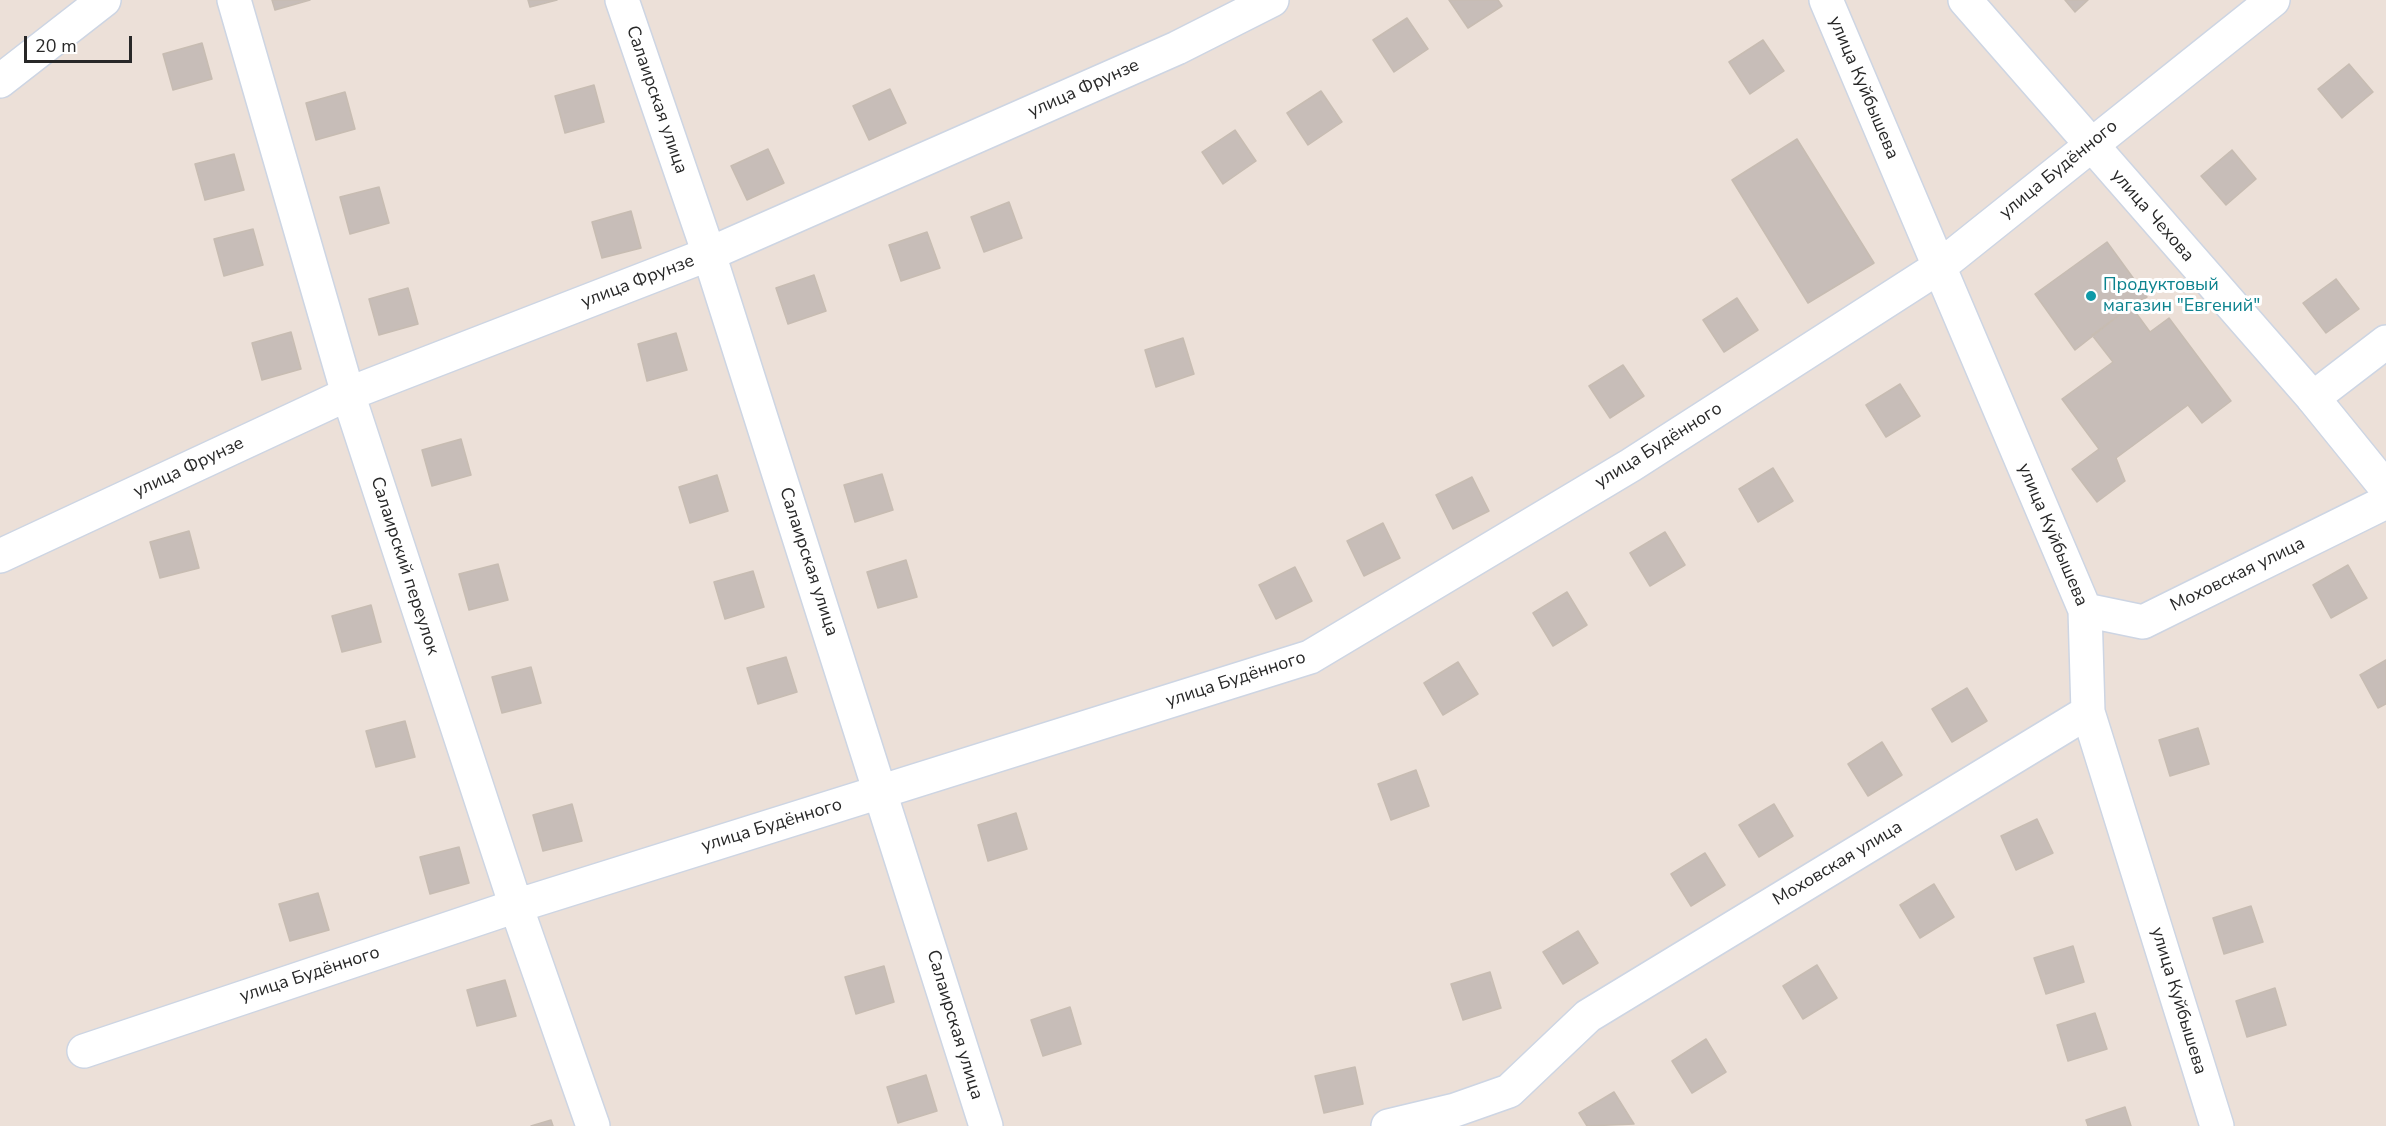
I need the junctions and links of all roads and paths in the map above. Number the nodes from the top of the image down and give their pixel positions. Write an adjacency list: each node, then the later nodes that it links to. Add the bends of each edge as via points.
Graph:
1 (104, 0): 8 (street)
2 (234, 0): 13 (street, Салаирский переулок)
3 (622, 0): 10 (street, Салаирская улица)
4 (1272, 0): 10 (street, улица Фрунзе, via 1177,48)
5 (1826, 0): 11 (street, улица Куйбышева)
6 (1965, 0): 9 (street, улица Чехова)
7 (2273, 0): 9 (street, улица Будённого)
8 (0, 81)
9 (2089, 145): 11 (street, улица Будённого); 14 (street, улица Чехова)
10 (709, 254): 13 (street, улица Фрунзе); 20 (street, Салаирская улица)
11 (1939, 267): 18 (street, улица Куйбышева); 20 (street, улица Будённого, via 1631,465 1310,657)
12 (2386, 342): 14 (street)
13 (348, 394): 17 (street, улица Фрунзе); 21 (street, Салаирский переулок)
14 (2313, 398): 15 (street, улица Чехова)
15 (2386, 488)
16 (2386, 502): 18 (street, Моховская улица, via 2143,622)
17 (0, 556)
18 (2085, 610): 19 (street, улица Куйбышева)
19 (2088, 712): 25 (street, Моховская улица, via 1588,1016 1509,1091 1455,1110); 26 (street, улица Куйбышева)
20 (881, 791): 21 (street, улица Будённого); 24 (street, Салаирская улица)
21 (516, 906): 22 (street, улица Будённого); 23 (street, Салаирский переулок)
22 (84, 1051)
23 (593, 1126)
24 (986, 1126)
25 (1388, 1126)
26 (2217, 1126)

